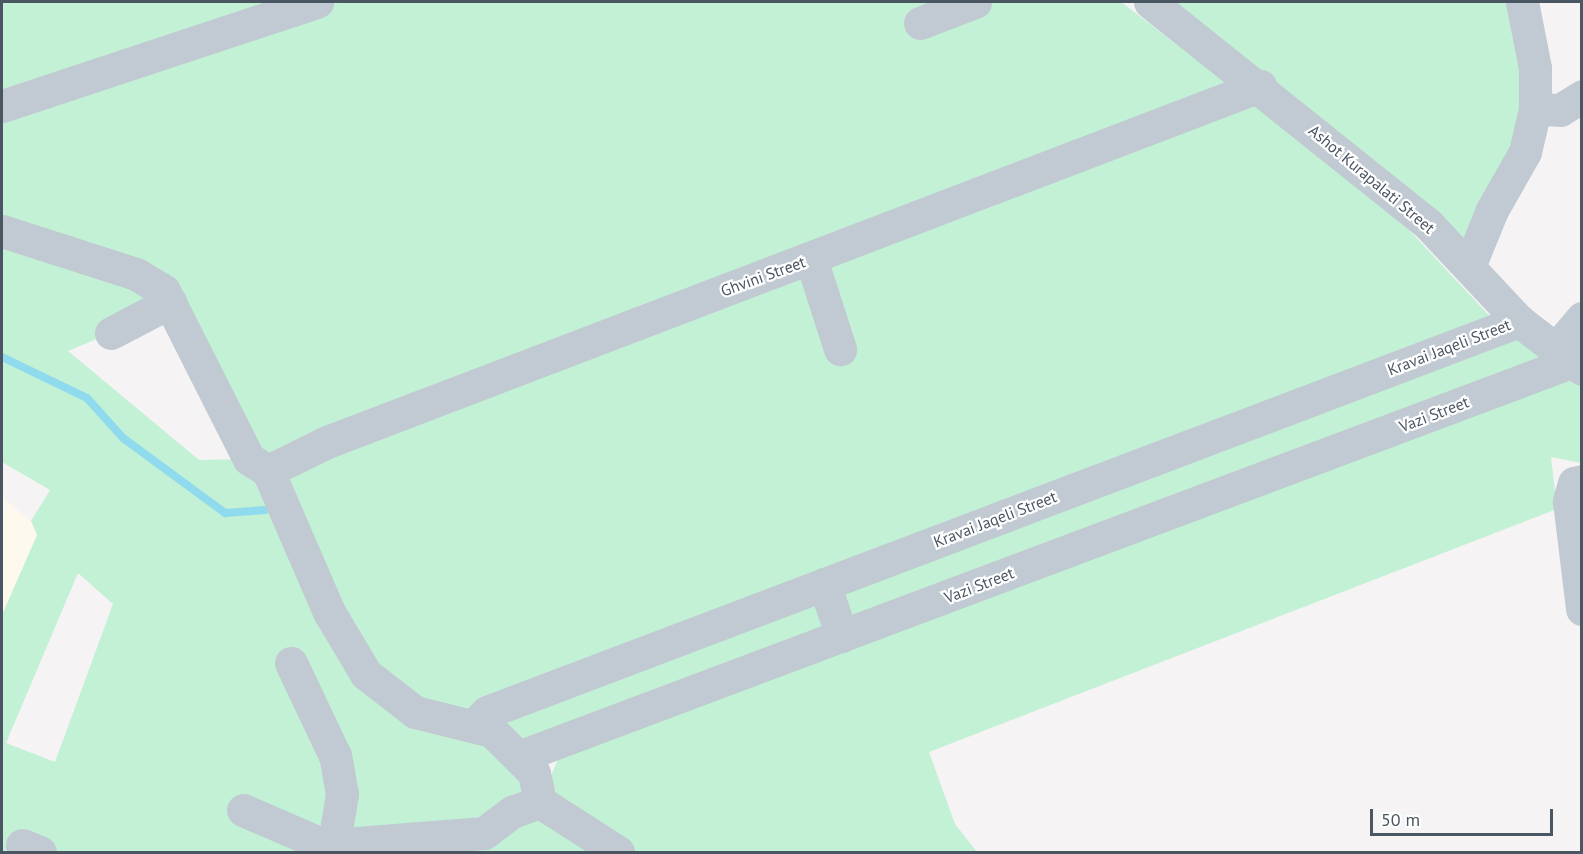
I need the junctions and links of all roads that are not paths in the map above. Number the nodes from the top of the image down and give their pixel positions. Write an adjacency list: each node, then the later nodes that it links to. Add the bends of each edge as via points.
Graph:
1 (317, 2): 7 (street)
2 (975, 2): 5 (street)
3 (1150, 2): 6 (street, Ashot Kurapalati Street)
4 (1522, 2): 8 (street, via 1535,68)
5 (920, 23)
6 (1260, 86): 10 (street, Ghvini Street); 11 (street, Ashot Kurapalati Street)
7 (2, 106)
8 (1564, 111): 11 (street, via 1525,152 1492,210)
9 (2, 231): 12 (street, via 136,274 164,291)
10 (811, 259): 16 (street); 18 (street, Ghvini Street, via 327,442)
11 (1470, 264): 14 (street, Ashot Kurapalati Street)
12 (170, 302): 15 (street); 18 (street, via 249,459)
13 (1581, 318): 17 (street)
14 (1519, 321): 17 (street, Ashot Kurapalati Street); 20 (street, Kravai Jaqeli Street)
15 (111, 333)
16 (840, 349)
17 (1569, 361): 22 (street, Vazi Street)
18 (268, 471): 24 (street, via 329,612 366,674 415,712)
19 (1581, 481): 21 (street, via 1574,483 1569,501)
20 (824, 584): 22 (street); 24 (street, Kravai Jaqeli Street, via 487,712)
21 (1581, 609)
22 (842, 636): 25 (street, Vazi Street)
23 (291, 663): 29 (street, via 335,756 342,794)
24 (475, 724): 25 (street)
25 (522, 756): 26 (street, via 534,773)
26 (540, 802): 28 (street, via 512,812); 30 (street)
27 (243, 810): 29 (street)
28 (480, 843): 29 (street)
29 (332, 851)
30 (618, 852)

